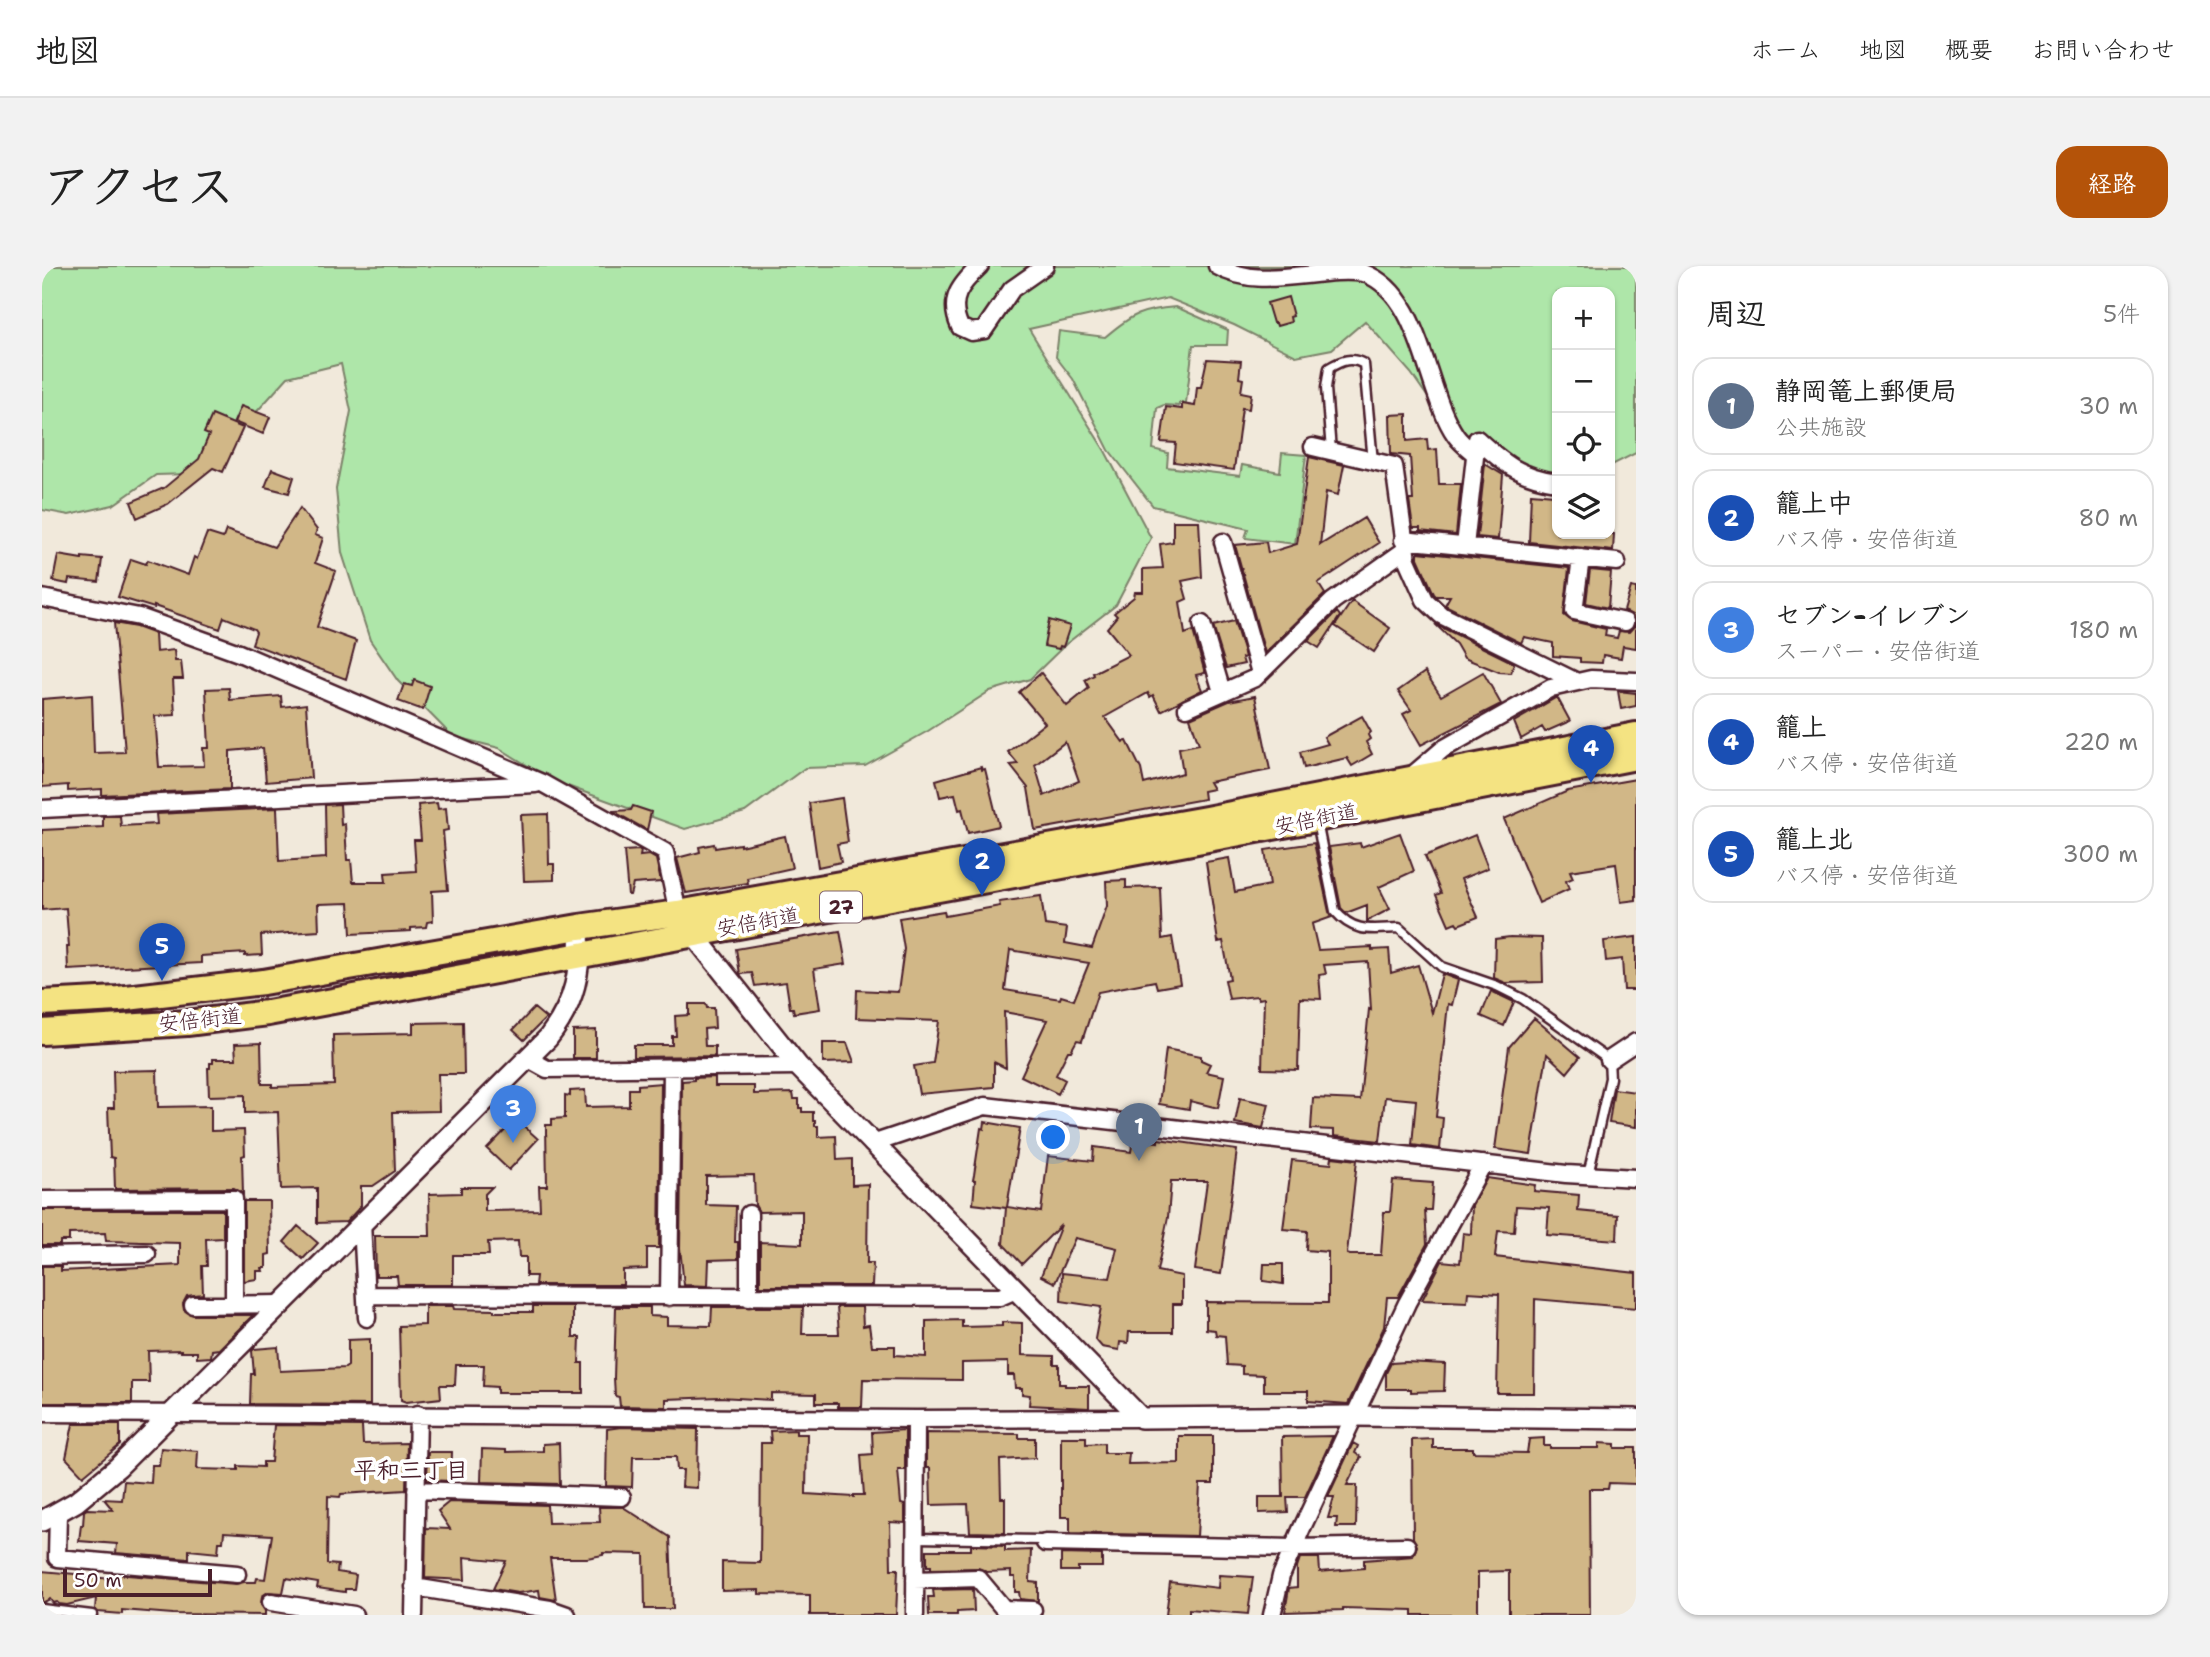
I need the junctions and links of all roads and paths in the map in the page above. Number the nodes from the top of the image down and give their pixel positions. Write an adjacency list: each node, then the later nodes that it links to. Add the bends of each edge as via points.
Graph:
1 (980, 266): 2 (street, via 962,283 954,307 960,327 971,332 984,330 1012,289)
2 (1045, 266)
3 (1217, 266): 6 (street, via 1264,275 1352,269 1376,279 1408,318 1444,414 1457,438)
4 (1313, 447): 5 (street)
5 (1331, 452): 7 (street); 7 (lane, via 1329,368 1354,359 1364,364)
6 (1475, 454): 8 (street, via 1476,439 1504,465); 11 (street)
7 (1373, 462): 10 (street, via 1394,466)
8 (1552, 481)
9 (1223, 542): 17 (street)
10 (1404, 545): 11 (street); 17 (street, via 1333,601); 19 (street, via 1425,600 1441,615)
11 (1465, 546): 12 (street)
12 (1581, 558): 13 (street); 15 (street, via 1574,611)
13 (1617, 562)
14 (42, 598): 25 (street, via 139,617 239,653)
15 (1625, 622)
16 (1202, 624): 20 (street)
17 (1260, 673): 20 (street)
18 (1636, 681): 19 (street)
19 (1577, 682): 24 (street, via 1551,688 1443,749)
20 (1222, 692): 21 (street)
21 (1187, 708)
22 (1636, 734): 24 (main road, 安倍街道 / 27)
23 (1636, 757): 27 (main road, 安倍街道 / 27)
24 (1408, 780): 28 (main road, 安倍街道 / 27)
25 (542, 783): 26 (street); 28 (street, via 665,852)
26 (42, 808)
27 (1316, 819): 30 (main road, 安倍街道 / 27); 36 (lane, via 1335,911 1344,921 1359,929 1399,928 1442,967 1523,999)
28 (678, 913): 29 (main road, 安倍街道 / 27)
29 (579, 927): 31 (street); 32 (main road, 安倍街道 / 27, via 262,982)
30 (693, 934): 31 (main road, 安倍街道 / 27); 37 (street)
31 (580, 955): 33 (main road, 安倍街道 / 27, via 268,1013); 35 (street, via 564,1017)
32 (42, 1003)
33 (42, 1032)
34 (1636, 1042): 36 (street)
35 (527, 1058): 38 (street, via 547,1069); 45 (street)
36 (1609, 1060): 41 (lane, via 1610,1077)
37 (798, 1066): 38 (street); 39 (street)
38 (672, 1068): 50 (street)
39 (872, 1144): 40 (street, via 985,1106); 48 (street)
40 (1483, 1164): 41 (street); 59 (street, via 1407,1303)
41 (1588, 1175): 42 (street)
42 (1636, 1178)
43 (42, 1200): 52 (street, via 234,1199)
44 (748, 1214): 51 (street)
45 (362, 1223): 49 (street); 53 (street)
46 (147, 1254): 47 (street)
47 (42, 1256)
48 (1016, 1290): 51 (street, via 1000,1297); 60 (street)
49 (366, 1295): 50 (street); 55 (street)
50 (669, 1297): 51 (street)
51 (749, 1298)
52 (234, 1304): 53 (street); 54 (street)
53 (280, 1304): 58 (street)
54 (192, 1305)
55 (367, 1318)
56 (42, 1413): 58 (street)
57 (418, 1414): 58 (street); 61 (street); 63 (street)
58 (169, 1415): 65 (street, via 118,1467 76,1502)
59 (1354, 1416): 60 (street); 62 (street); 69 (street)
60 (1141, 1418): 61 (street)
61 (916, 1419): 66 (street)
62 (1636, 1419)
63 (416, 1490): 64 (street); 72 (street)
64 (622, 1497)
65 (50, 1516): 70 (street, via 57,1558)
66 (915, 1538): 67 (lane); 71 (street)
67 (1045, 1543): 69 (street)
68 (1407, 1546): 69 (street)
69 (1293, 1548): 81 (street)
70 (237, 1574)
71 (915, 1580): 75 (street, via 978,1578 1004,1609); 80 (street)
72 (414, 1587): 78 (street); 79 (street)
73 (271, 1602): 77 (street)
74 (42, 1609): 76 (lane)
75 (1033, 1610)
76 (92, 1615)
77 (354, 1615)
78 (414, 1615)
79 (567, 1615)
80 (915, 1615)
81 (1272, 1615)

